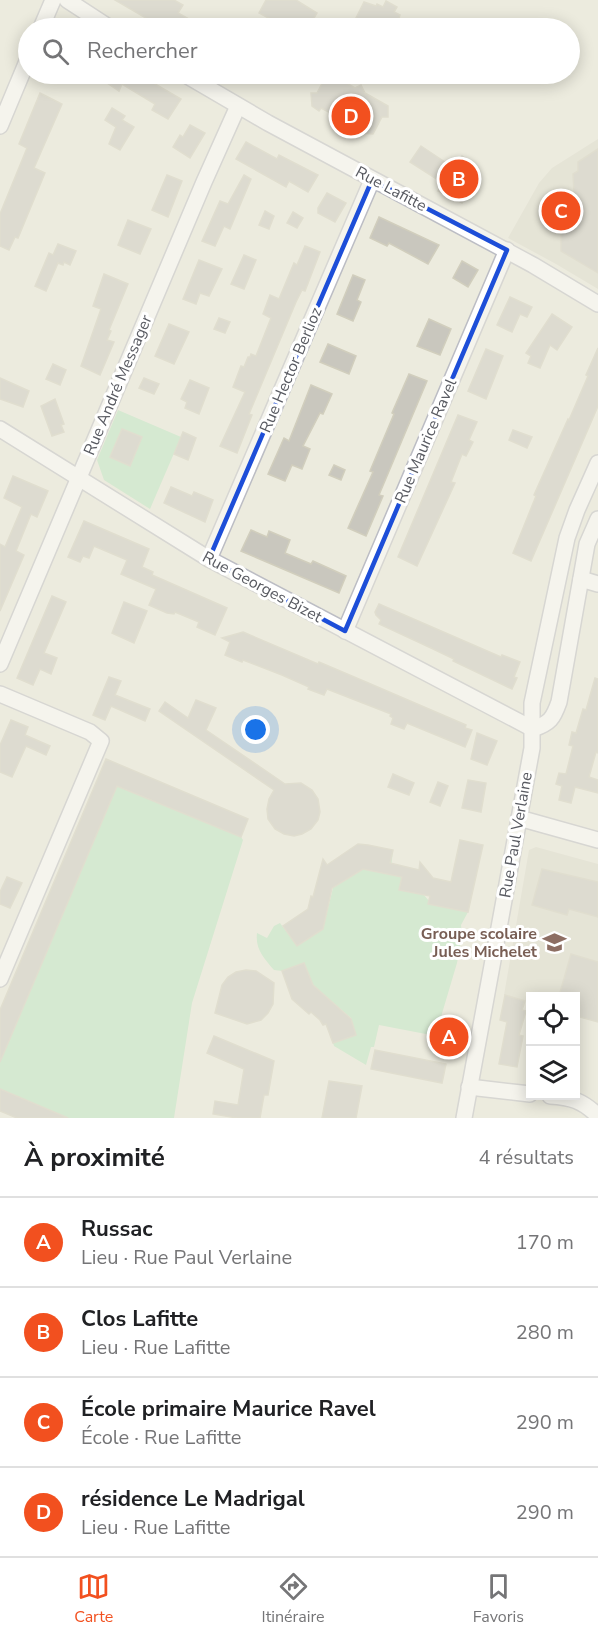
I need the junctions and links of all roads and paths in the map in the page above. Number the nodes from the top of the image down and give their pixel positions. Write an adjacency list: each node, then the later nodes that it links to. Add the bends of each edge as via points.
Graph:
1 (53, 0): 3 (street)
2 (67, 0): 4 (street)
3 (45, 18)
4 (95, 18)
5 (18, 83): 8 (street)
6 (201, 84): 7 (street, Rue Lafitte)
7 (238, 106): 9 (street, Rue Lafitte); 14 (street, Rue André Messager)
8 (0, 126)
9 (372, 180): 10 (street, Rue Lafitte); 16 (street, Rue Hector Berlioz)
10 (507, 250): 11 (street, Rue Lafitte); 19 (street, Rue Maurice Ravel)
11 (598, 304)
12 (0, 429): 14 (street, Rue Georges Bizet)
13 (598, 463): 22 (street, Rue Paul Verlaine, via 567,538 532,703)
14 (79, 478): 16 (street, Rue Georges Bizet); 20 (street, Rue André Messager)
15 (598, 519): 17 (street, via 587,544)
16 (209, 559): 19 (street, Rue Georges Bizet)
17 (581, 579): 18 (street); 22 (street, via 559,702 547,724)
18 (598, 584)
19 (345, 631): 22 (street, Rue Georges Bizet)
20 (0, 664)
21 (0, 694): 25 (street, via 90,732 100,741)
22 (533, 729): 23 (street, Rue Paul Verlaine)
23 (519, 818): 24 (street); 26 (street, Rue Paul Verlaine)
24 (598, 840)
25 (0, 979)
26 (470, 1088): 27 (street); 30 (street, Rue Paul Verlaine)
27 (526, 1094)
28 (577, 1100): 29 (street)
29 (598, 1116)
30 (464, 1118)

